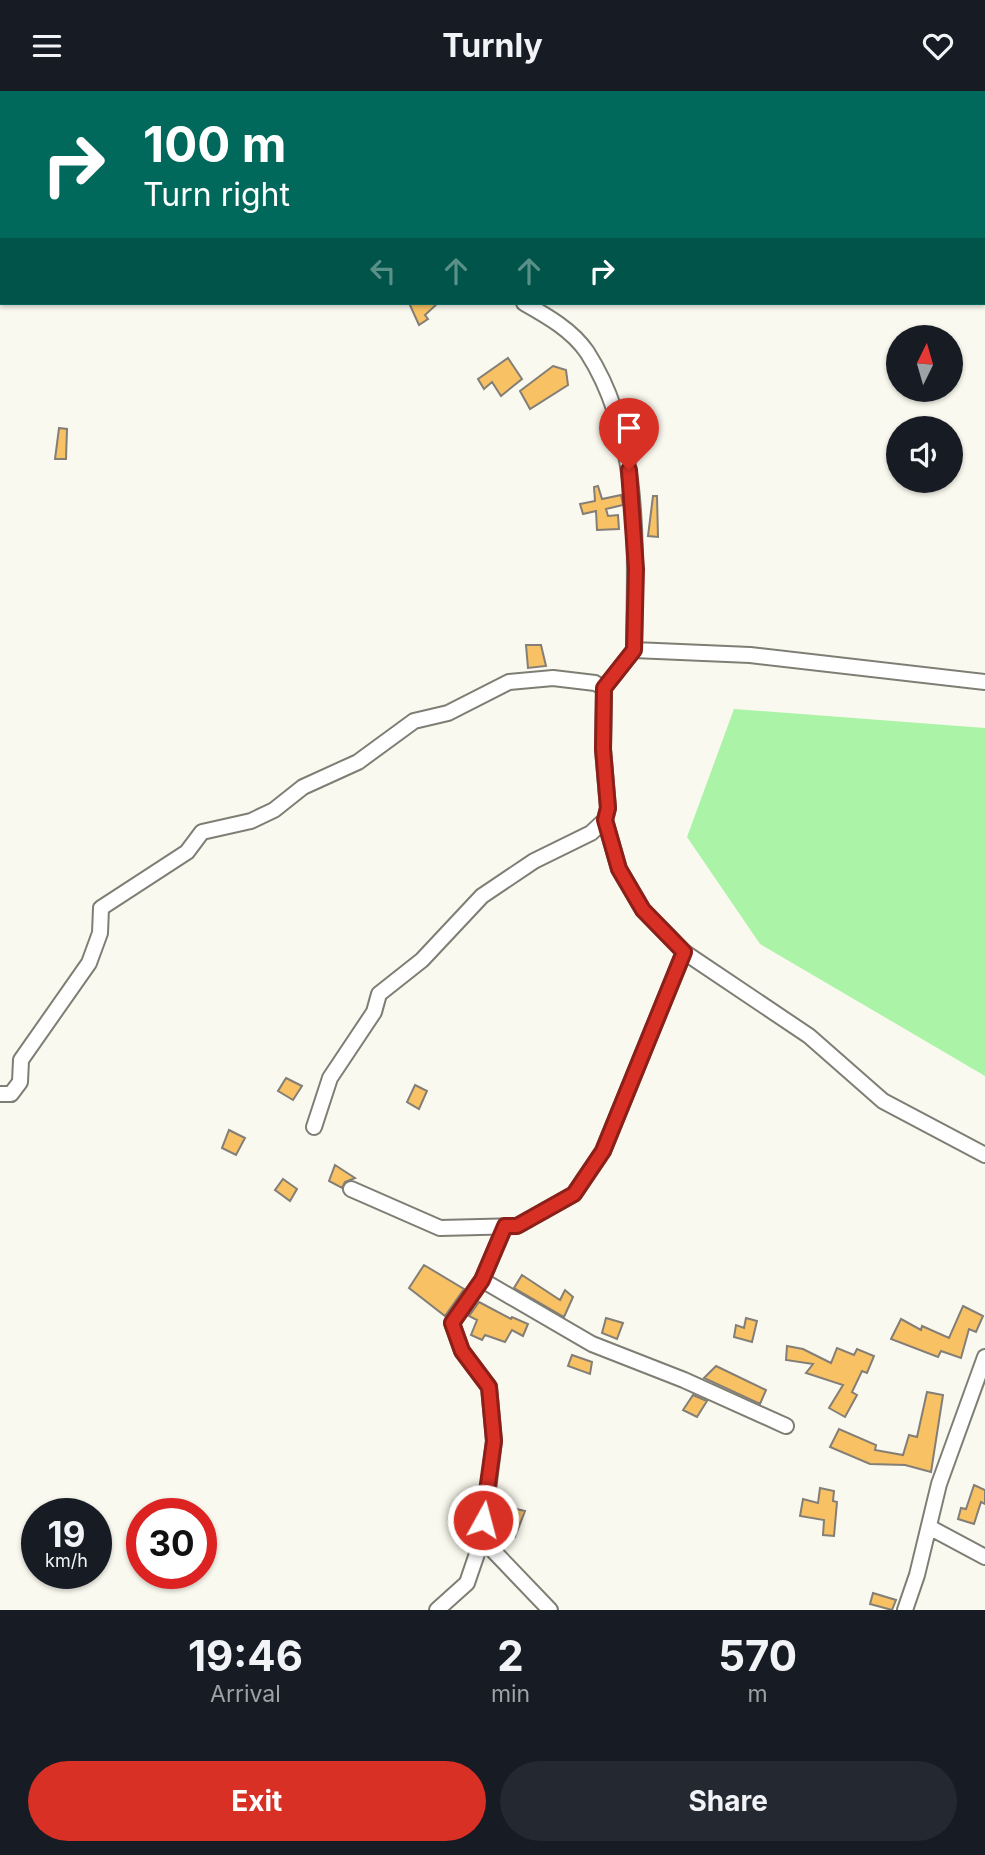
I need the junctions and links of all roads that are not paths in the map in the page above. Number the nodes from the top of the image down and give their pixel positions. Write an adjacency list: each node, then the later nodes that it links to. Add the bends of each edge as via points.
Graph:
1 (528, 305): 2 (street, via 556,321 586,351 614,408 629,470 636,569)
2 (634, 650): 3 (street, via 751,656); 4 (street)
3 (985, 682)
4 (604, 688): 5 (street); 7 (street, via 553,678 509,682 448,713 414,721 358,762 303,787 274,810 251,821 201,832 187,852 101,908 100,933 89,963 21,1060 20,1082 11,1094)
5 (605, 820): 6 (street, via 619,869 643,910); 8 (street, via 592,833 534,861 482,896 422,960 379,993 374,1012 330,1078)
6 (684, 952): 9 (street, via 809,1036 883,1101); 11 (street, via 603,1151 574,1194 517,1226)
7 (0, 1094)
8 (314, 1127)
9 (985, 1155)
10 (351, 1189): 11 (street, via 440,1228)
11 (505, 1226): 12 (street)
12 (482, 1280): 14 (street, via 592,1344); 16 (street, via 452,1323 462,1351 489,1387 494,1441)
13 (985, 1357): 15 (street, via 939,1484)
14 (786, 1426)
15 (929, 1527): 17 (street); 20 (street)
16 (482, 1539): 18 (street, via 467,1583); 19 (street)
17 (985, 1557)
18 (437, 1610)
19 (550, 1610)
20 (905, 1610)

